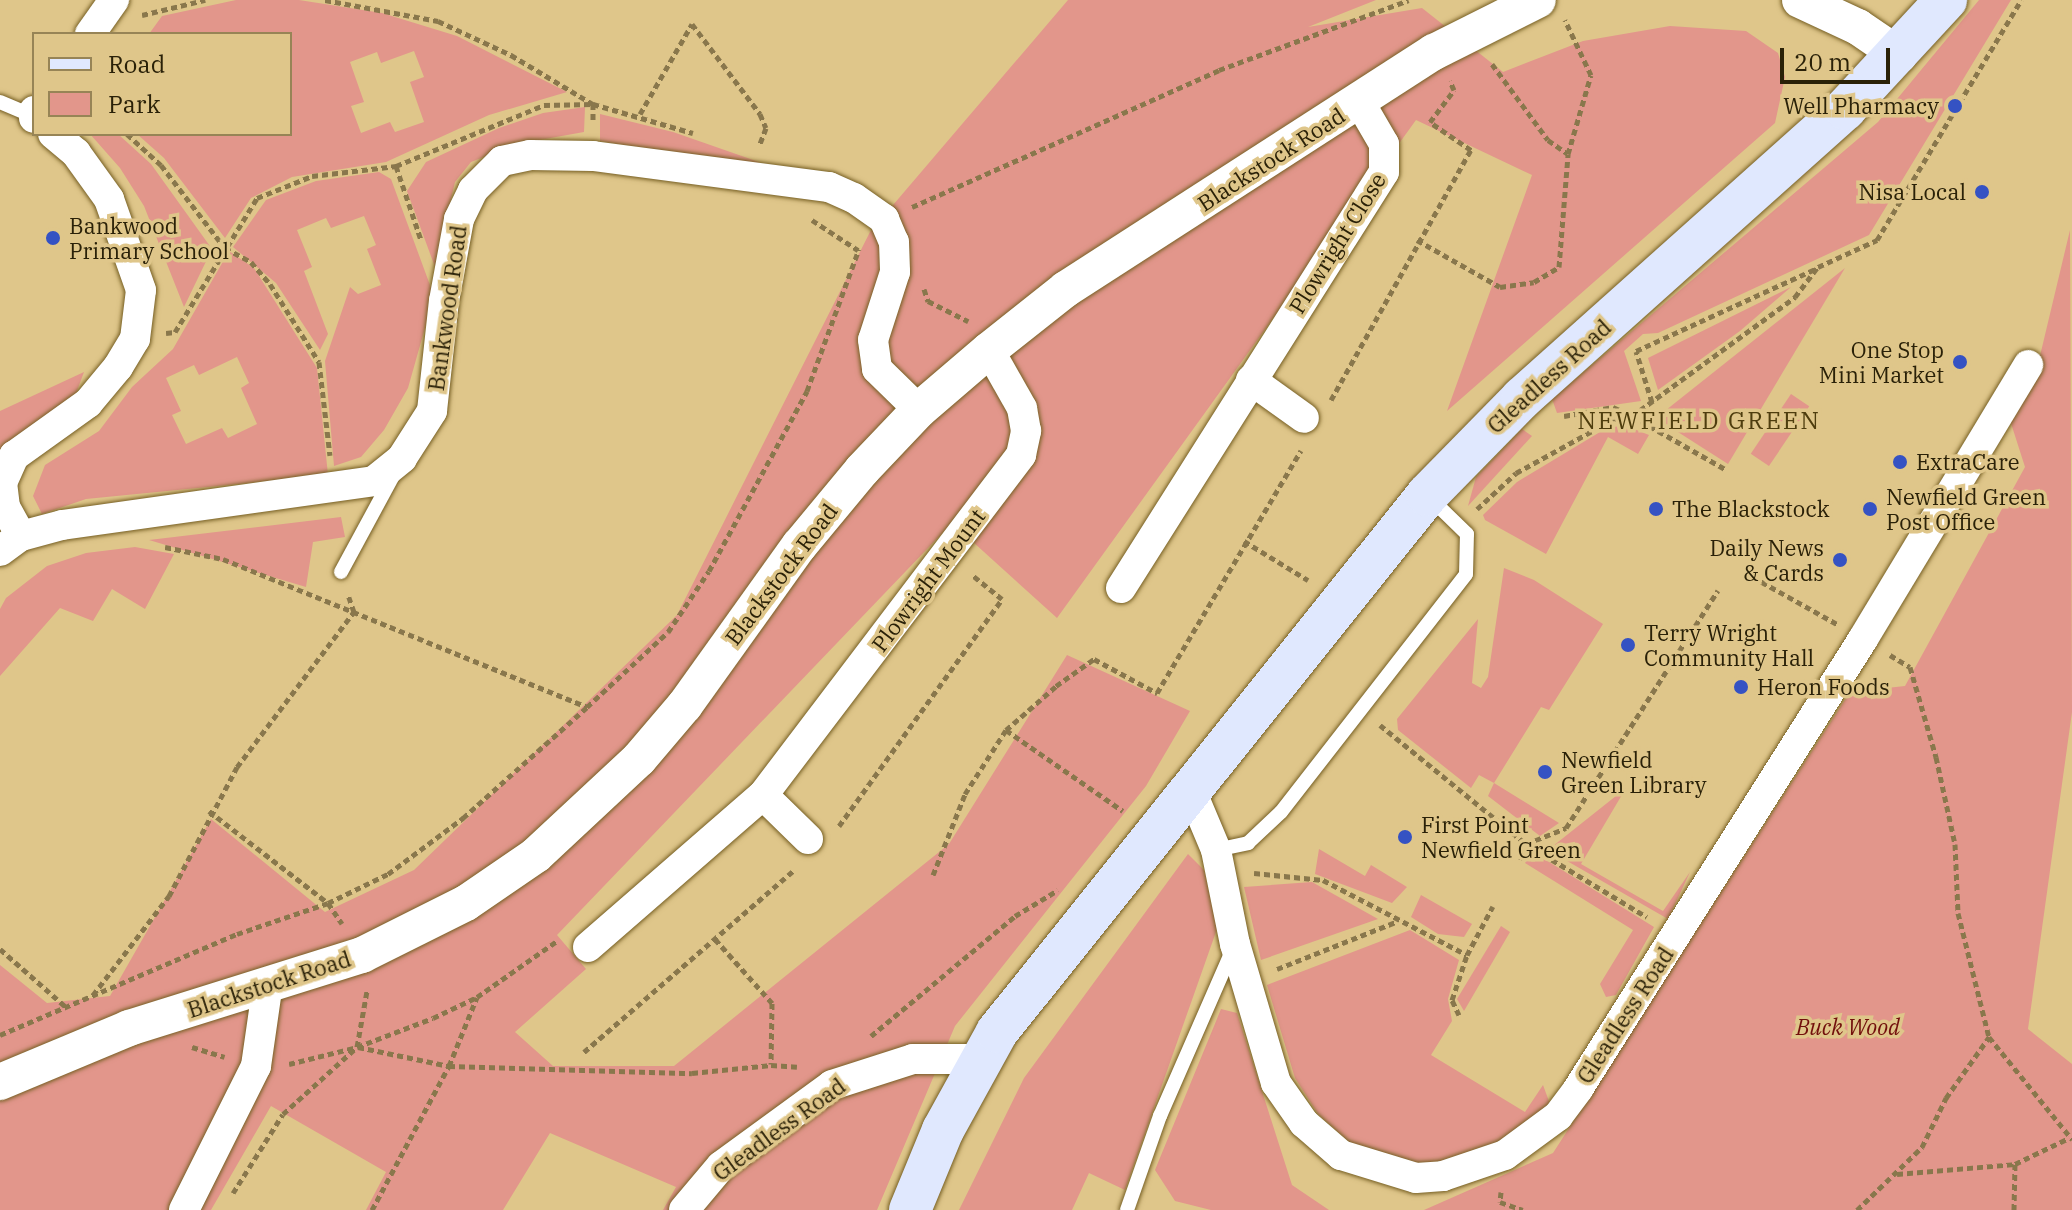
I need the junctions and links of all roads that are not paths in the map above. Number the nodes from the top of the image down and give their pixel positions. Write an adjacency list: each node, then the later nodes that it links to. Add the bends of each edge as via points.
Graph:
1 (114, 0): 5 (street)
2 (1800, 0): 6 (street, via 1858,27)
3 (1946, 0): 6 (main road, Gleadless Road)
4 (1550, 6): 7 (street, Blackstock Road, via 1468,31)
5 (92, 31)
6 (1899, 55): 17 (main road, Gleadless Road, via 1800,152 1522,398)
7 (1359, 101): 11 (street, Blackstock Road, via 1066,289); 13 (street, Plowright Close, via 1384,144 1384,172)
8 (0, 102): 9 (lane)
9 (32, 117)
10 (56, 136): 18 (street, via 76,153 109,199 141,290 135,339 88,403 14,456 2,483)
11 (989, 350): 14 (street, Blackstock Road); 22 (street, Plowright Mount, via 1022,408 1026,431 1021,455)
12 (2028, 365): 25 (street, Gleadless Road, via 1863,639 1558,1116 1505,1155 1443,1176 1416,1178 1376,1170 1341,1155 1304,1123 1276,1083)
13 (1251, 380): 15 (street); 20 (street, Plowright Close)
14 (919, 410): 16 (street, Bankwood Road, via 877,369 873,340 895,272 894,242 884,219 829,187 593,156 530,155 502,161 485,173 459,219 432,411); 27 (street, Blackstock Road, via 799,546 685,705 639,759 536,855 466,903 362,955)
15 (1312, 423)
16 (402, 458): 18 (street, Bankwood Road, via 374,481 334,490 62,525); 19 (lane)
17 (1427, 495): 21 (main road, Gleadless Road); 24 (lane, via 1460,527 1470,548 1466,574 1281,812 1248,843)
18 (10, 544)
19 (341, 572)
20 (1121, 588)
21 (1190, 788): 24 (street, Gleadless Road); 28 (main road, Gleadless Road, via 1054,956)
22 (763, 795): 23 (street); 26 (street, Plowright Mount)
23 (808, 839)
24 (1218, 861): 25 (street, Gleadless Road)
25 (1235, 944): 33 (lane, via 1160,1116)
26 (588, 947)
27 (268, 983): 29 (street, Blackstock Road, via 129,1028); 30 (street, via 256,1066)
28 (981, 1059): 31 (street, Gleadless Road, via 913,1059 832,1085 721,1166); 32 (main road, Gleadless Road)
29 (0, 1082)
30 (184, 1210)
31 (684, 1210)
32 (910, 1210)
33 (1127, 1210)

